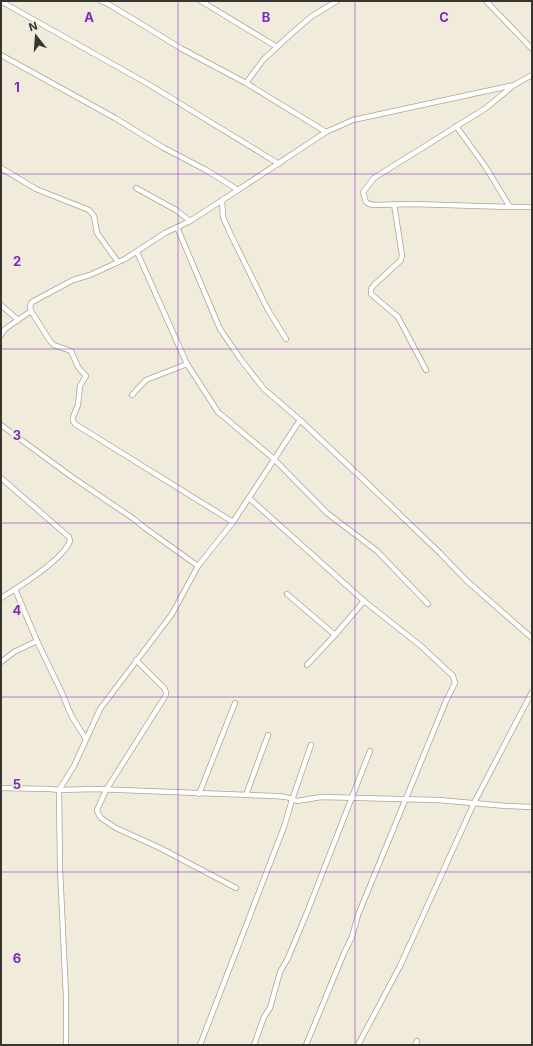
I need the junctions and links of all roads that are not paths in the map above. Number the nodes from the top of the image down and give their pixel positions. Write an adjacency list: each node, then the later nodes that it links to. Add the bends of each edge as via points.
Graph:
1 (100, 1): 10 (street)
2 (201, 1): 6 (street)
3 (337, 1): 6 (street, via 312,16)
4 (486, 1): 7 (street)
5 (3, 4): 14 (street, via 148,84)
6 (277, 47): 10 (street, via 263,60)
7 (532, 50)
8 (1, 55): 17 (street)
9 (532, 75): 11 (street)
10 (246, 84): 13 (street)
11 (514, 85): 12 (street, via 486,108); 13 (street, via 353,120)
12 (456, 126): 19 (street, via 374,178 363,192 363,197 369,204); 20 (street)
13 (326, 132): 14 (street)
14 (279, 164): 17 (street)
15 (1, 168): 25 (street, via 36,189 89,210 94,216 97,233)
16 (136, 188): 22 (street, via 176,210)
17 (238, 190): 18 (street)
18 (222, 200): 22 (street); 30 (street, via 223,217 230,233 268,310)
19 (394, 204): 20 (street); 32 (street, via 401,260 370,289 371,294 398,318)
20 (510, 207): 21 (street)
21 (532, 208)
22 (190, 221): 23 (street)
23 (177, 227): 24 (street); 34 (street, via 220,328 264,389)
24 (137, 252): 25 (street); 31 (street)
25 (118, 262): 27 (street, via 73,280 36,299 30,306)
26 (1, 304): 28 (street)
27 (31, 311): 28 (street); 39 (street, via 50,342 71,351 78,367 86,376 80,386 78,405 73,417 75,424)
28 (18, 320): 29 (street)
29 (1, 335)
30 (286, 339)
31 (187, 364): 33 (street, via 146,380); 36 (street, via 218,412)
32 (426, 370)
33 (132, 395)
34 (300, 420): 36 (street); 47 (street, via 467,581)
35 (1, 424): 40 (street)
36 (274, 459): 38 (street); 45 (street, via 327,513 377,551)
37 (1, 478): 41 (street, via 69,537 70,541 54,561)
38 (249, 498): 39 (street); 44 (street)
39 (233, 522): 40 (street)
40 (198, 566): 49 (street, via 172,614)
41 (15, 589): 43 (street); 48 (street)
42 (287, 594): 46 (street)
43 (1, 598)
44 (364, 601): 46 (street); 65 (street, via 421,646 455,678)
45 (428, 604)
46 (335, 635): 51 (street)
47 (532, 638)
48 (37, 641): 50 (street, via 14,652); 55 (street, via 72,716)
49 (136, 660): 55 (street, via 100,709); 60 (street, via 164,688 166,695)
50 (1, 662)
51 (307, 665)
52 (532, 692): 66 (street)
53 (235, 703): 61 (street)
54 (268, 734): 62 (street)
55 (86, 739): 59 (street, via 74,766)
56 (311, 745): 64 (street)
57 (370, 750): 63 (street)
58 (1, 788): 59 (street)
59 (59, 790): 60 (street); 69 (street)
60 (106, 790): 61 (street); 68 (street, via 97,810 101,818)
61 (199, 794): 62 (street)
62 (246, 795): 64 (street, via 286,797)
63 (351, 798): 64 (street); 65 (street); 71 (street, via 306,916 280,972 270,1008)
64 (292, 800): 70 (street, via 282,834)
65 (407, 800): 66 (street); 72 (street)
66 (474, 803): 67 (street); 73 (street, via 400,966)
67 (532, 806)
68 (236, 888)
69 (66, 1045)
70 (200, 1045)
71 (254, 1045)
72 (306, 1045)
73 (358, 1045)

